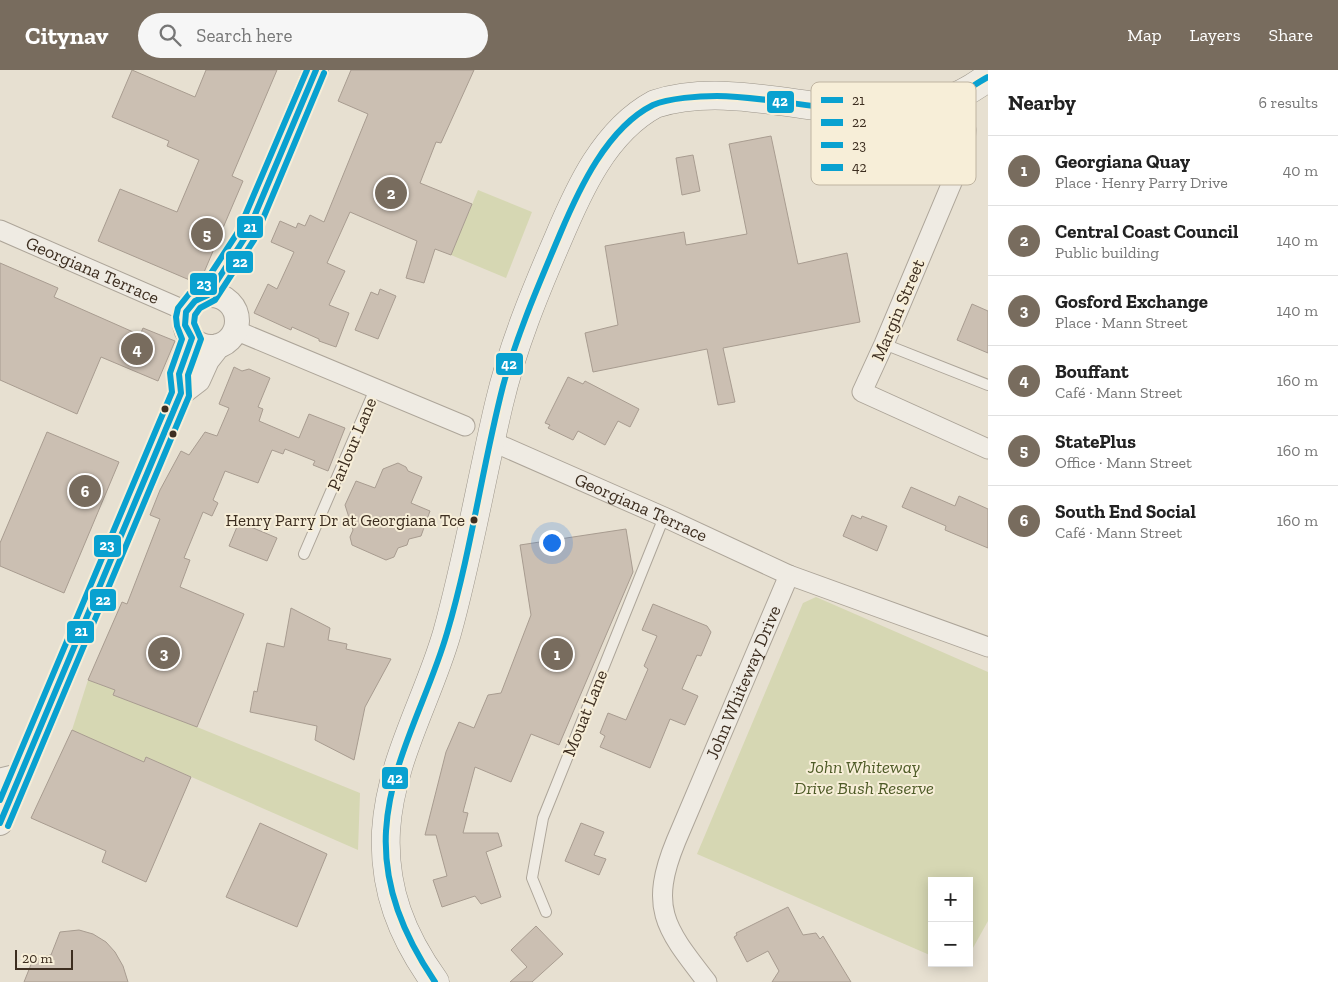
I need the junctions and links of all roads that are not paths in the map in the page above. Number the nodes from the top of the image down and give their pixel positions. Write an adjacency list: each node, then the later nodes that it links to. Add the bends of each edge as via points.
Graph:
1 (316, 70): 7 (street)
2 (988, 77): 3 (main road)
3 (976, 87)
4 (811, 96): 19 (main road, via 754,88 702,89 655,104 635,117 599,158 570,209 525,322)
5 (951, 185): 13 (street, Margin Street)
6 (0, 230): 10 (street, Georgiana Terrace)
7 (246, 236): 8 (street); 9 (street)
8 (208, 295): 9 (street, via 220,297); 10 (street, via 197,299)
9 (231, 305): 11 (street, via 236,317)
10 (186, 311): 12 (street, via 186,327)
11 (235, 330): 14 (street, via 225,343); 16 (street)
12 (192, 338): 14 (street, via 202,345); 17 (street, via 179,374)
13 (884, 344): 15 (lane); 20 (street, Margin Street, via 862,392)
14 (218, 346): 17 (street, via 198,380)
15 (988, 385)
16 (375, 389): 18 (street); 22 (lane, Parlour Lane)
17 (181, 393): 25 (street)
18 (465, 426)
19 (491, 441): 21 (street, Georgiana Terrace); 28 (main road, via 446,634 400,760 388,808 386,856 393,900 410,942)
20 (988, 449)
21 (664, 517): 23 (street, Georgiana Terrace); 27 (lane, Mouat Lane, via 542,818 532,878)
22 (304, 554)
23 (789, 575): 24 (street); 29 (street, John Whiteway Drive, via 669,858 664,880 662,900 666,923 677,944)
24 (988, 647)
25 (11, 776): 26 (street)
26 (0, 823)
27 (546, 912)
28 (436, 982)
29 (707, 982)

